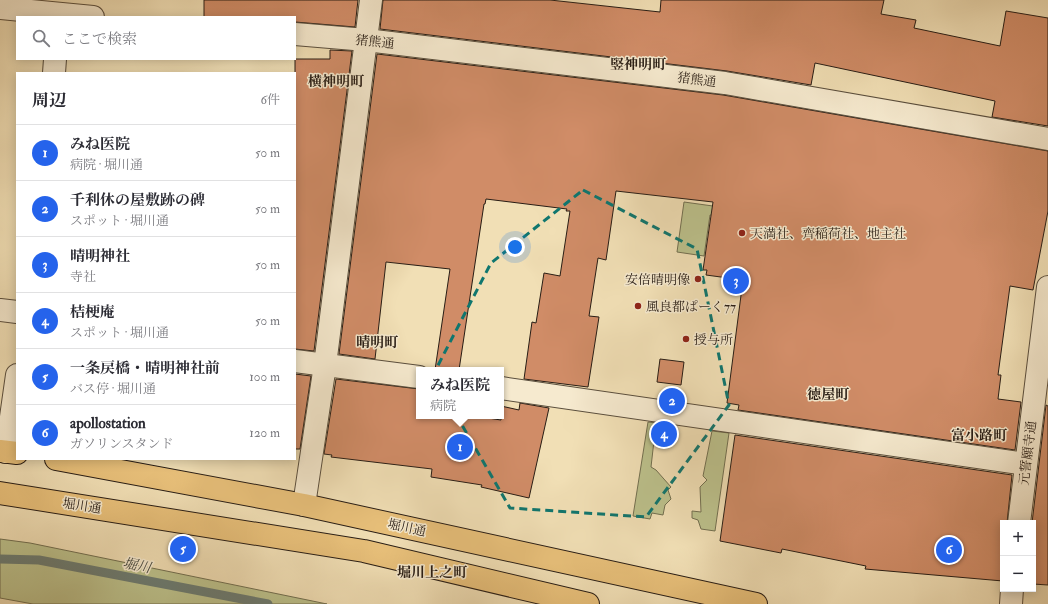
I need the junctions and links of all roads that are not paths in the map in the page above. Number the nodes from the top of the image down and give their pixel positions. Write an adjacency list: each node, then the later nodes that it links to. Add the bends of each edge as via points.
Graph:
1 (371, 0): 6 (street)
2 (0, 8): 3 (street)
3 (60, 10): 4 (street)
4 (88, 16)
5 (296, 34): 6 (street, 猪熊通)
6 (366, 40): 9 (street, 猪熊通, via 725,83); 14 (street)
7 (55, 60): 8 (street)
8 (54, 72)
9 (1048, 139)
10 (1048, 287): 20 (street, 元誓願寺通)
11 (0, 310): 12 (street)
12 (16, 312)
13 (296, 361): 14 (street)
14 (325, 365): 15 (street); 22 (street)
15 (416, 377)
16 (16, 384): 18 (street)
17 (504, 388): 20 (street)
18 (8, 452)
19 (61, 460): 22 (main road, 堀川通)
20 (1025, 464): 23 (street, 元誓願寺通)
21 (0, 493): 25 (main road, 堀川通, via 364,551)
22 (304, 505): 26 (main road, 堀川通)
23 (1019, 520)
24 (1012, 592): 27 (street)
25 (588, 604)
26 (756, 604)
27 (1010, 604)

